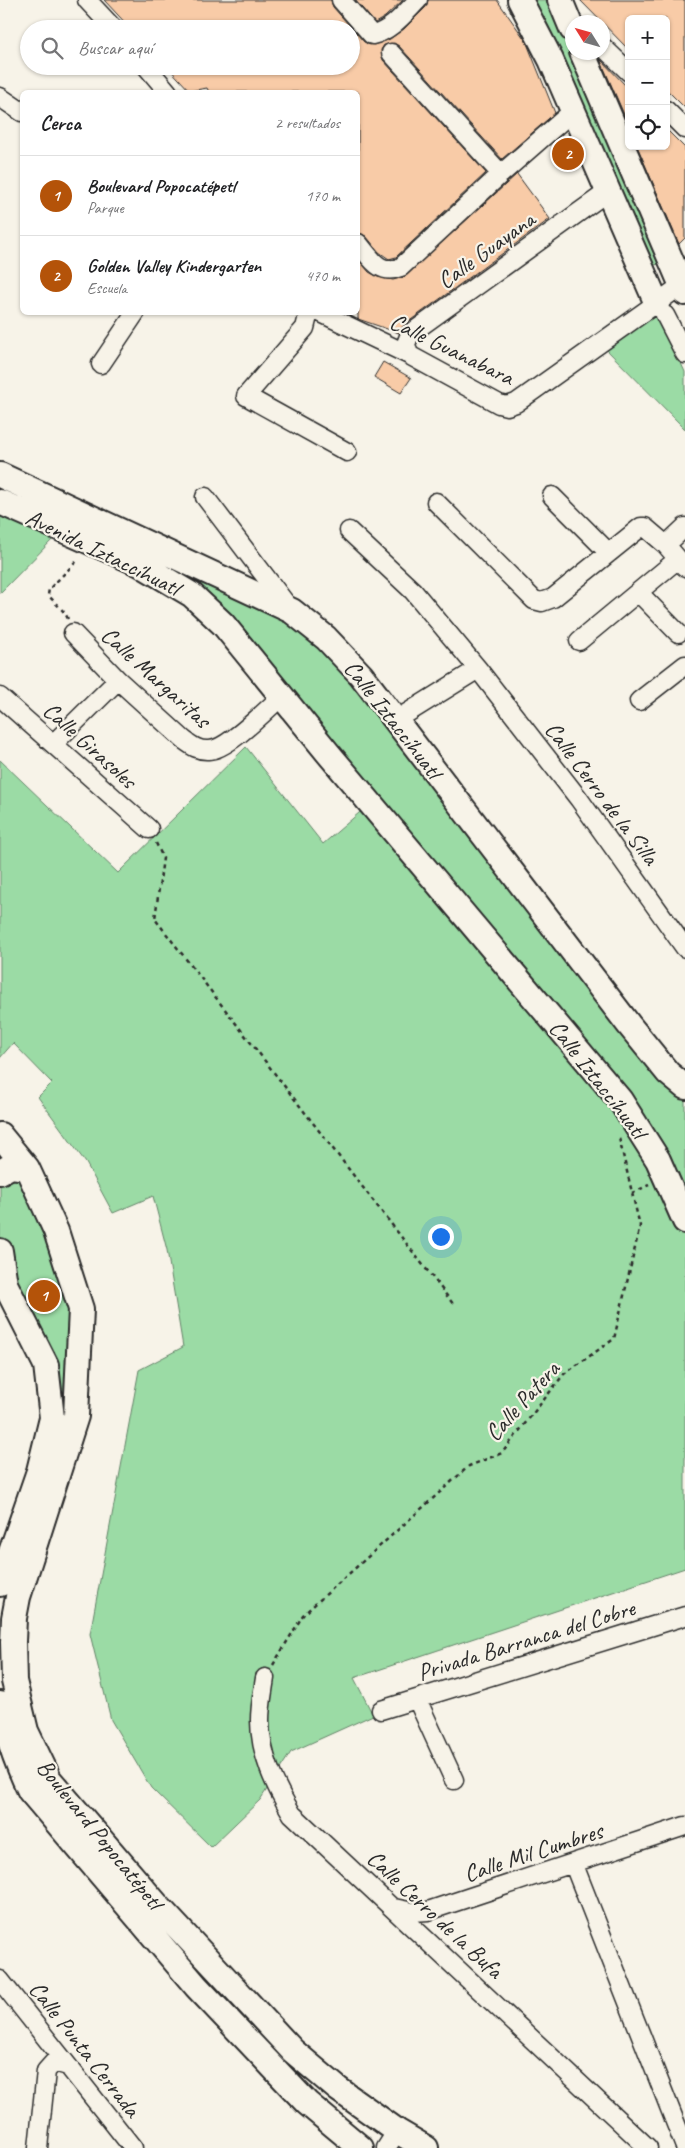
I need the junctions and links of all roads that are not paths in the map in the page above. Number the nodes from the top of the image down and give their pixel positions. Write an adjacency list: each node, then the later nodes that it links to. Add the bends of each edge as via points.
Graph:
1 (87, 0): 5 (street)
2 (341, 0): 6 (street)
3 (418, 0): 7 (street, via 380,34 372,35)
4 (520, 0): 16 (street)
5 (106, 20)
6 (358, 20)
7 (360, 23)
8 (391, 53): 19 (street)
9 (610, 54): 11 (street)
10 (585, 60): 22 (street)
11 (625, 68)
12 (154, 75): 13 (street)
13 (166, 90)
14 (0, 98): 15 (street)
15 (20, 111)
16 (573, 112): 19 (street); 20 (street)
17 (670, 114): 18 (street)
18 (685, 129)
19 (501, 174): 21 (street, via 401,267 390,271 380,268)
20 (607, 192): 23 (street); 28 (street, Calle Guayana, via 410,334 406,344)
21 (360, 245)
22 (683, 289): 23 (street, Calle Guanabara)
23 (661, 309): 27 (street); 28 (street, Calle Guanabara, via 508,406)
24 (134, 315): 29 (street)
25 (308, 315): 30 (street, via 305,328 246,396)
26 (325, 315): 28 (street, Calle Guanabara)
27 (685, 354)
28 (409, 355)
29 (101, 364)
30 (347, 452)
31 (0, 475): 42 (street, Calle Iztaccíhuatl)
32 (205, 496): 42 (street)
33 (552, 496): 39 (street)
34 (0, 502): 49 (street, Avenida Iztaccíhuatl, via 140,564 192,595 223,624)
35 (436, 502): 39 (street, via 534,600 542,602 553,598)
36 (685, 527): 38 (street)
37 (349, 531): 47 (street, Calle Cerro de la Silla, via 413,591)
38 (666, 545): 39 (street, via 641,527); 40 (street)
39 (609, 553)
40 (681, 563): 41 (street)
41 (639, 593): 43 (street); 45 (street)
42 (292, 612): 53 (street, Calle Iztaccíhuatl, via 326,638 361,675)
43 (678, 633)
44 (73, 634): 48 (street, Calle Margaritas)
45 (579, 641)
46 (685, 665): 51 (street)
47 (478, 669): 53 (street); 56 (street, Calle Cerro de la Silla, via 579,799)
48 (118, 680): 49 (street, Calle Margaritas, via 184,740 196,748 210,750 222,746); 54 (street)
49 (283, 695): 52 (street, Avenida Iztaccíhuatl)
50 (0, 697): 54 (street, Calle Girasoles)
51 (639, 701)
52 (301, 719): 61 (street, Calle Iztaccíhuatl, via 620,1100 658,1160)
53 (396, 720): 57 (street, Calle Iztaccíhuatl, via 629,1025 668,1073)
54 (53, 744): 55 (street, Calle Girasoles)
55 (149, 829)
56 (685, 948)
57 (685, 1087)
58 (0, 1135): 59 (street, Boulevard Popocatépetl)
59 (27, 1168): 60 (street, via 11,1166); 76 (street, Boulevard Popocatépetl, via 56,1231 81,1309 76,1416 14,1618 14,1680 26,1731 49,1779 158,1906 293,2051)
60 (0, 1172)
61 (685, 1221)
62 (0, 1251): 63 (street)
63 (2, 1281): 64 (street, via 46,1365 52,1418 39,1471)
64 (0, 1584)
65 (685, 1616): 67 (street, Privada Barranca del Cobre)
66 (265, 1678): 73 (street, Calle Cerro de la Bufa, via 260,1720 266,1759 275,1786 292,1814)
67 (417, 1699): 69 (street, Privada Barranca del Cobre); 70 (street)
68 (0, 1704): 78 (street, Boulevard Popocatépetl, via 16,1764 30,1791 196,1986 307,2103)
69 (381, 1710)
70 (454, 1780)
71 (684, 1830): 72 (street, Calle Mil Cumbres)
72 (574, 1865): 73 (street, Calle Mil Cumbres, via 428,1911); 79 (street)
73 (394, 1908): 83 (street, Calle Cerro de la Bufa)
74 (0, 1980): 75 (street, Calle Punta Cerrada)
75 (68, 2066): 80 (street, via 54,2062 46,2071); 81 (street, Calle Punta Cerrada)
76 (367, 2110): 77 (street, Boulevard Popocatépetl); 78 (street)
77 (392, 2140): 82 (street, Boulevard Popocatépetl)
78 (355, 2144)
79 (685, 2147)
80 (38, 2148)
81 (133, 2148)
82 (426, 2148)
83 (648, 2148)

